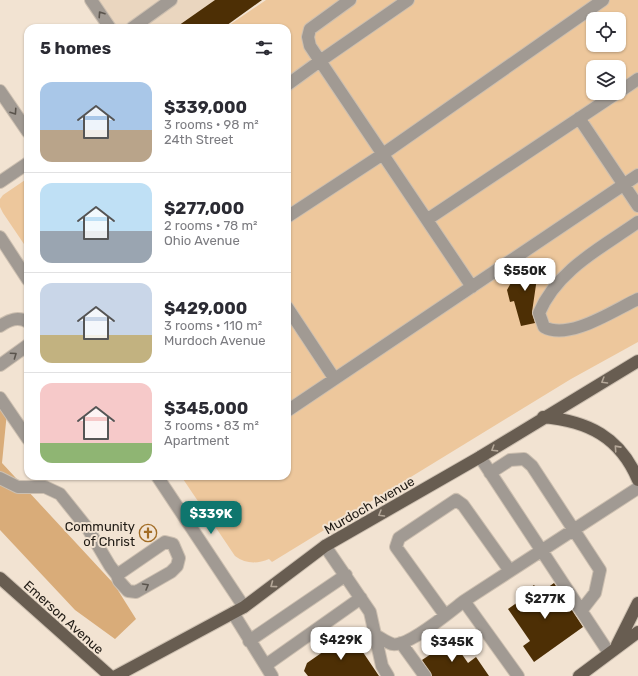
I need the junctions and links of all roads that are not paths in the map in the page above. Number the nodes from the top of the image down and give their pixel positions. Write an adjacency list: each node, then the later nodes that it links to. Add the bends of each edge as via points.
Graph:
1 (91, 0): 6 (street, one-way to 1)
2 (171, 0): 7 (street)
3 (350, 0): 8 (street, via 310,29 310,46)
4 (408, 0): 8 (street)
5 (603, 0): 16 (street)
6 (107, 24)
7 (138, 24)
8 (320, 60): 10 (street); 16 (street)
9 (638, 79): 11 (street)
10 (291, 82)
11 (626, 87)
12 (0, 91): 15 (street, one-way to 15)
13 (606, 100): 14 (street)
14 (579, 118): 20 (street); 23 (street)
15 (24, 126)
16 (383, 154): 22 (street); 23 (street)
17 (24, 166): 19 (street)
18 (638, 175): 20 (street)
19 (0, 182)
20 (623, 185): 21 (street); 27 (street)
21 (638, 206)
22 (291, 214)
23 (428, 219): 27 (street)
24 (638, 222): 28 (street, via 560,278 548,293 538,313 544,327 556,332 566,331)
25 (0, 237): 26 (street)
26 (23, 262)
27 (472, 287): 35 (street)
28 (638, 299)
29 (291, 313): 35 (street)
30 (24, 320): 31 (street, via 16,319)
31 (0, 326)
32 (24, 348): 34 (street, one-way to 32)
33 (638, 361): 38 (main road, Murdoch Avenue, one-way to 38)
34 (0, 365)
35 (334, 378): 37 (street)
36 (0, 398): 39 (street)
37 (291, 408)
38 (543, 417): 40 (main road, Murdoch Avenue, one-way to 40); 44 (main road, one-way to 38, via 624,456 599,432 575,421)
39 (24, 434)
40 (480, 457): 41 (street); 48 (main road, Murdoch Avenue, one-way to 48)
41 (490, 473): 47 (street, via 510,460 524,458 532,466); 49 (street)
42 (0, 478): 45 (street, via 18,487)
43 (161, 480): 57 (street)
44 (638, 480)
45 (37, 482): 51 (street, via 60,494 88,530)
46 (638, 488): 47 (street)
47 (574, 530): 49 (street); 58 (street, via 600,570 595,593)
48 (325, 546): 52 (street); 57 (main road, Murdoch Avenue, one-way to 57)
49 (541, 551): 50 (street); 58 (street)
50 (510, 571): 55 (street); 60 (street, via 464,505 456,500 399,538 396,547)
51 (117, 575): 51 (street, one-way to 51, via 119,582 128,591 136,592 171,572 179,558 173,544 165,542)
52 (346, 575): 54 (street); 63 (street)
53 (0, 578): 67 (main road, Emerson Avenue)
54 (361, 598): 62 (street, via 370,612); 66 (street)
55 (464, 601): 60 (street); 72 (street)
56 (638, 603): 65 (main road)
57 (244, 607): 59 (main road, Murdoch Avenue)
58 (581, 611): 65 (street)
59 (233, 613): 63 (street); 68 (main road, Murdoch Avenue)
60 (445, 615): 64 (street)
61 (638, 632): 65 (main road)
62 (375, 635): 64 (street, via 393,644); 70 (street, via 382,666)
63 (249, 641): 66 (street)
64 (401, 643): 71 (street)
65 (613, 651): 73 (main road)
66 (266, 665): 69 (street)
67 (110, 676)
68 (116, 676)
69 (272, 676)
70 (388, 676)
71 (425, 676)
72 (518, 676)
73 (579, 676)

